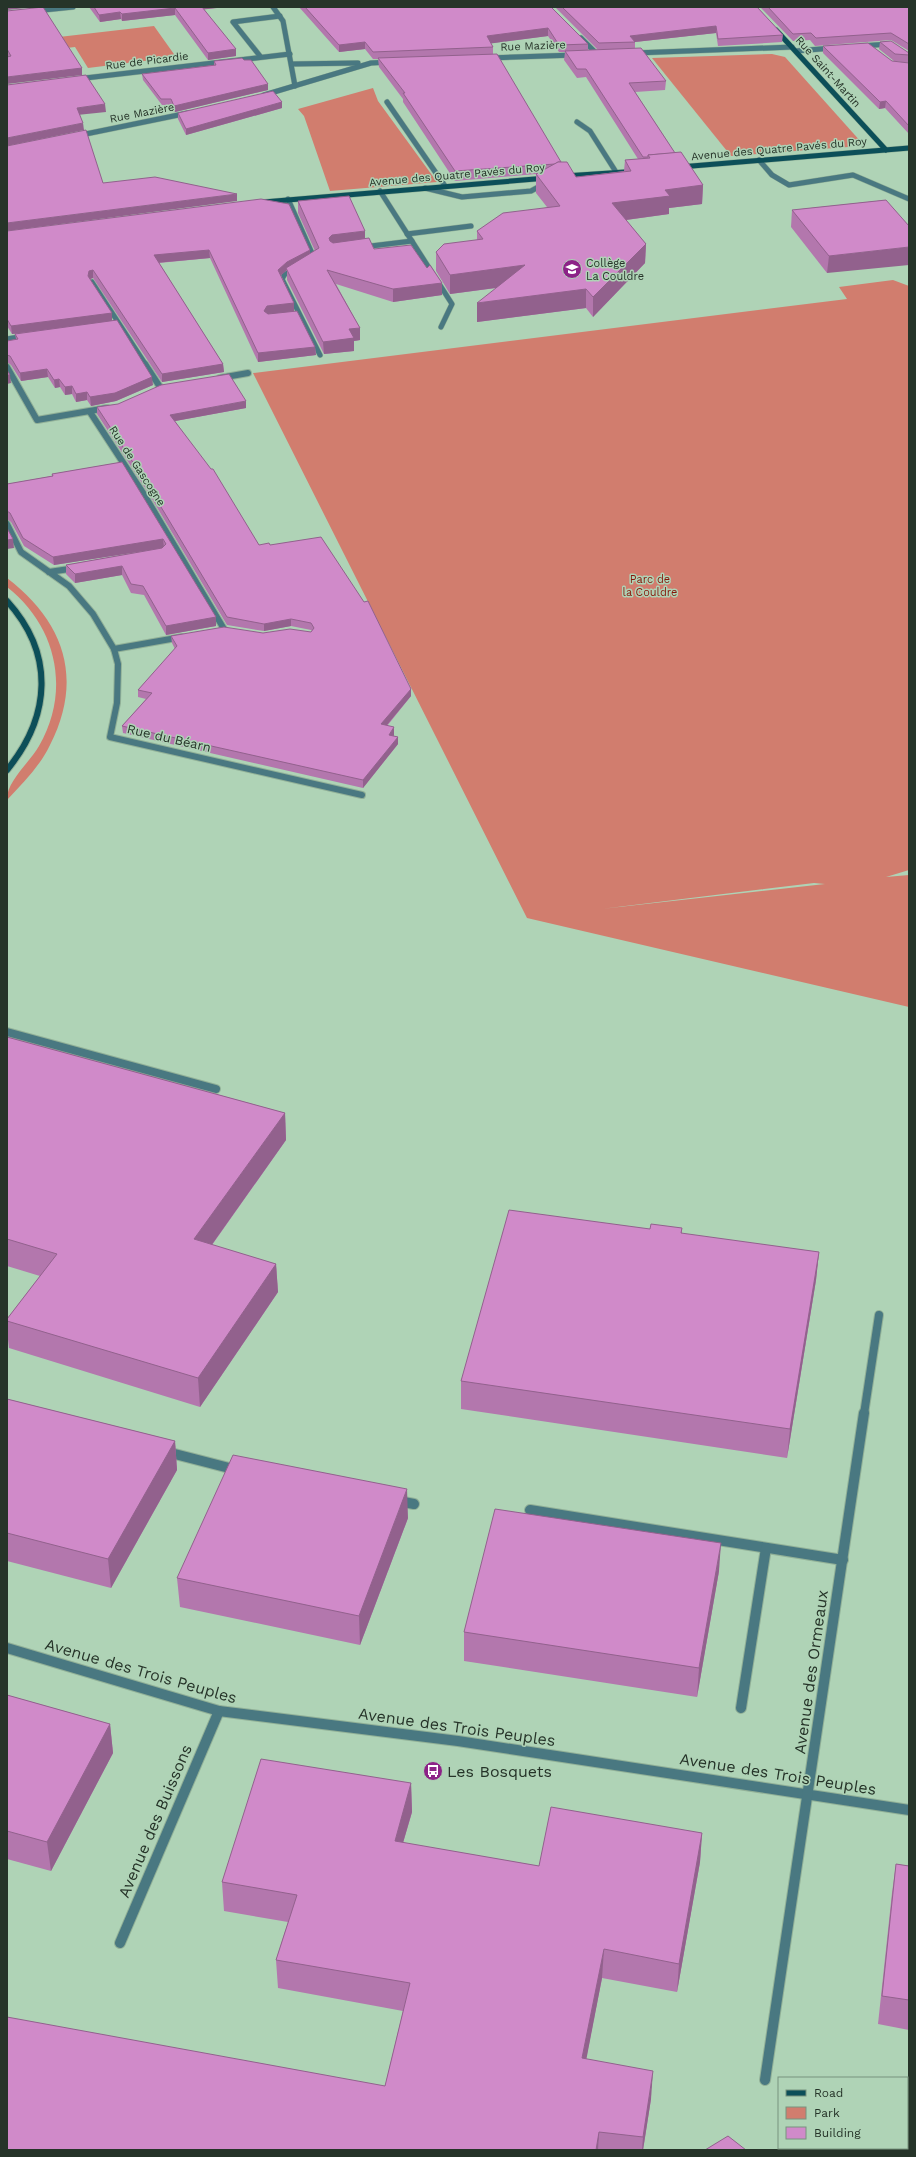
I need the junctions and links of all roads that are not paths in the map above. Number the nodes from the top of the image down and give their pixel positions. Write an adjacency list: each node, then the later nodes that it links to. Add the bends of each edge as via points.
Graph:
1 (73, 7): 3 (street)
2 (273, 7): 4 (street)
3 (29, 12)
4 (280, 16): 15 (street); 20 (street, via 233,22)
5 (772, 24): 8 (street, Rue Saint-Martin)
6 (574, 32): 17 (street)
7 (869, 46): 9 (street); 10 (street, via 891,44); 12 (street)
8 (792, 47): 13 (street, Rue Saint-Martin); 14 (street)
9 (854, 47)
10 (898, 47)
11 (840, 48): 13 (street)
12 (875, 50)
13 (796, 51): 33 (street, Rue Saint-Martin)
14 (627, 53)
15 (290, 54): 20 (street, Rue de Picardie); 24 (street)
16 (589, 54): 17 (street)
17 (597, 54): 18 (street)
18 (604, 54)
19 (581, 55): 21 (street, Rue Mazière)
20 (260, 56): 25 (street, Rue de Picardie)
21 (480, 58)
22 (394, 62): 23 (street)
23 (371, 63): 24 (street); 26 (street)
24 (292, 64): 26 (street)
25 (69, 80)
26 (295, 86): 27 (street)
27 (261, 96)
28 (387, 102): 39 (street)
29 (191, 113): 31 (street, Rue Mazière)
30 (577, 122): 37 (street, via 590,131)
31 (68, 137)
32 (909, 148): 33 (street, Avenue des Quatre Pavés du Roy)
33 (886, 150): 34 (street, Avenue des Quatre Pavés du Roy)
34 (759, 160): 35 (street, Avenue des Quatre Pavés du Roy); 43 (street, via 772,175 789,185 853,175)
35 (677, 167)
36 (631, 171): 37 (street, Avenue des Quatre Pavés du Roy)
37 (616, 172): 38 (street, Avenue des Quatre Pavés du Roy)
38 (556, 177): 39 (street, Avenue des Quatre Pavés du Roy); 40 (street, via 531,192 462,198)
39 (445, 186): 40 (street, Avenue des Quatre Pavés du Roy)
40 (425, 188): 41 (street, Avenue des Quatre Pavés du Roy)
41 (380, 191): 42 (street, Avenue des Quatre Pavés du Roy); 46 (street)
42 (288, 199): 44 (street, Avenue des Quatre Pavés du Roy); 50 (street, via 315,260 306,267 285,274 282,279)
43 (909, 199)
44 (257, 203)
45 (471, 226): 46 (street)
46 (407, 234): 47 (street)
47 (412, 241): 48 (street); 54 (street, via 452,304)
48 (357, 248)
49 (92, 282): 52 (street)
50 (300, 314): 51 (street); 57 (street)
51 (293, 315)
52 (119, 324): 53 (street); 62 (street)
53 (112, 325)
54 (441, 327)
55 (29, 336): 56 (street)
56 (7, 339)
57 (320, 355)
58 (7, 368): 65 (street, via 37,420)
59 (248, 373): 60 (street)
60 (211, 379)
61 (167, 386): 62 (street)
62 (160, 387): 63 (street)
63 (153, 391)
64 (117, 406): 65 (street)
65 (90, 412): 70 (street, Rue de Gascogne, via 228,629)
66 (7, 524): 68 (street, Rue du Béarn, via 21,552)
67 (86, 566): 68 (street)
68 (49, 572): 72 (street, Rue du Béarn, via 69,586 93,614)
69 (7, 601): 73 (street, via 28,626 37,647 43,690 31,735)
70 (216, 630)
71 (193, 635): 72 (street)
72 (114, 649): 74 (street, Rue du Béarn, via 118,664 117,703 110,737)
73 (7, 770)
74 (362, 795)
75 (7, 1032): 76 (street)
76 (216, 1089)
77 (878, 1315): 84 (street, Avenue des Ormeaux)
78 (159, 1450): 79 (street)
79 (243, 1471)
80 (391, 1500): 81 (street)
81 (414, 1504)
82 (530, 1510): 83 (street)
83 (766, 1548): 84 (street); 86 (street)
84 (843, 1560): 88 (street, Avenue des Ormeaux)
85 (7, 1648): 87 (street, Avenue des Trois Peuples)
86 (741, 1708)
87 (219, 1711): 88 (street, Avenue des Trois Peuples, via 458,1741); 90 (street, Avenue des Buissons)
88 (809, 1793): 89 (street, Avenue des Trois Peuples); 91 (street, Avenue des Ormeaux)
89 (909, 1810)
90 (120, 1943)
91 (764, 2080)

